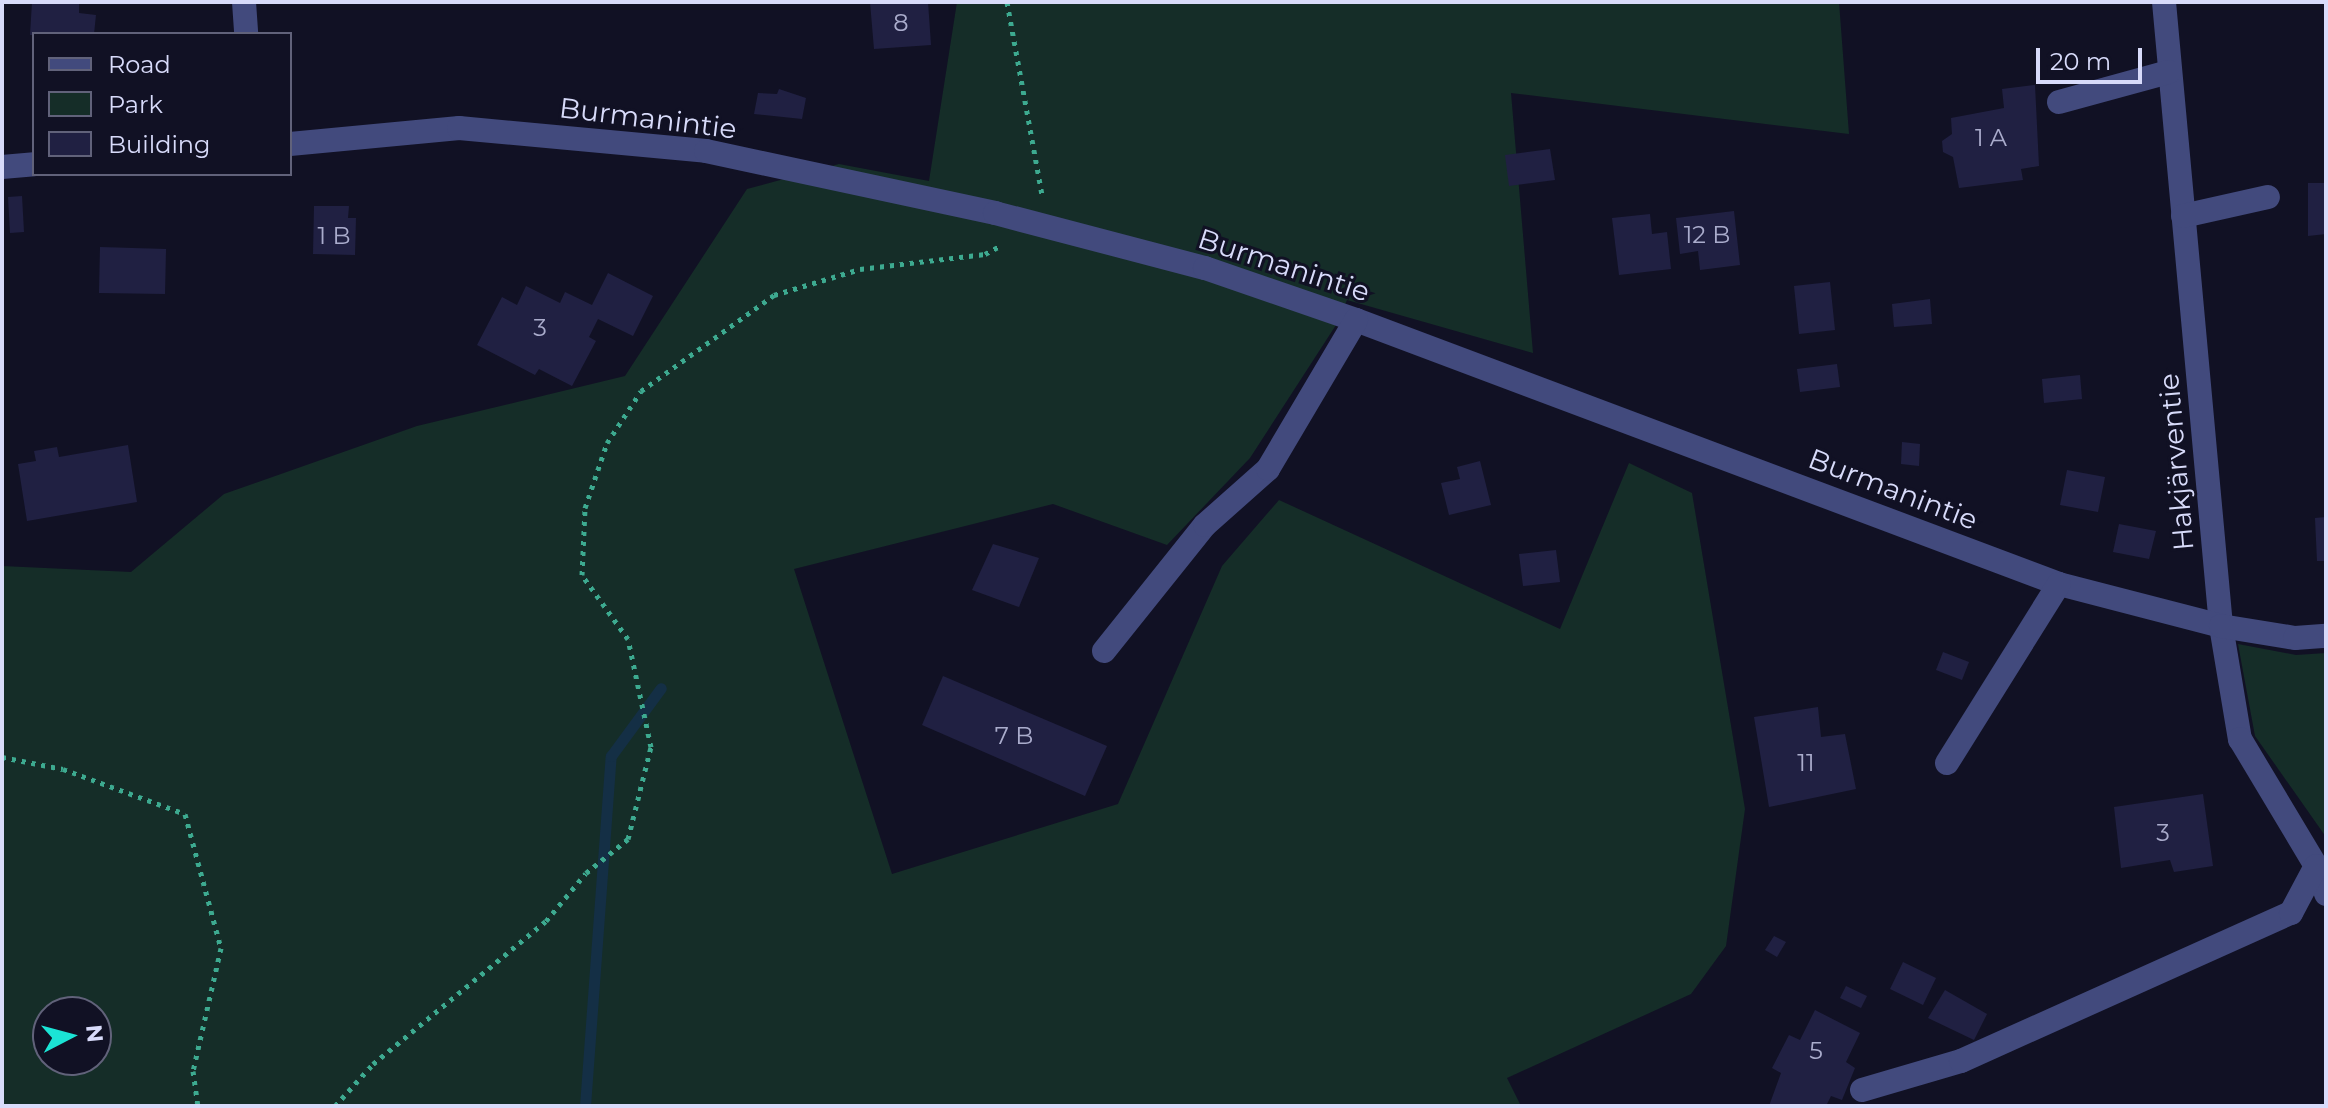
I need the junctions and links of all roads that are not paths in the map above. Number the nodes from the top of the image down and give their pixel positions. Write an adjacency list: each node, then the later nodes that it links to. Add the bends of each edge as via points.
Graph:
1 (244, 2): 3 (street)
2 (2164, 2): 4 (street, Hakjärventie)
3 (246, 32)
4 (2169, 72): 5 (street); 10 (street, Hakjärventie)
5 (2059, 102)
6 (292, 144): 11 (street, Burmanintie, via 459,128 706,151 995,213 1205,268)
7 (32, 164): 8 (street)
8 (2, 167)
9 (2268, 197): 10 (street)
10 (2183, 216): 13 (street, Hakjärventie)
11 (1356, 320): 12 (street, Burmanintie); 15 (street, via 1268,469 1205,525)
12 (2059, 584): 13 (street, Burmanintie); 16 (street)
13 (2221, 626): 14 (street, Burmanintie, via 2295,638); 17 (street, Hakjärventie, via 2240,739)
14 (2326, 636)
15 (1104, 651)
16 (1947, 763)
17 (2316, 866): 18 (street, Hakjärventie); 19 (street, via 2291,913 1961,1061)
18 (2326, 894)
19 (1862, 1090)

